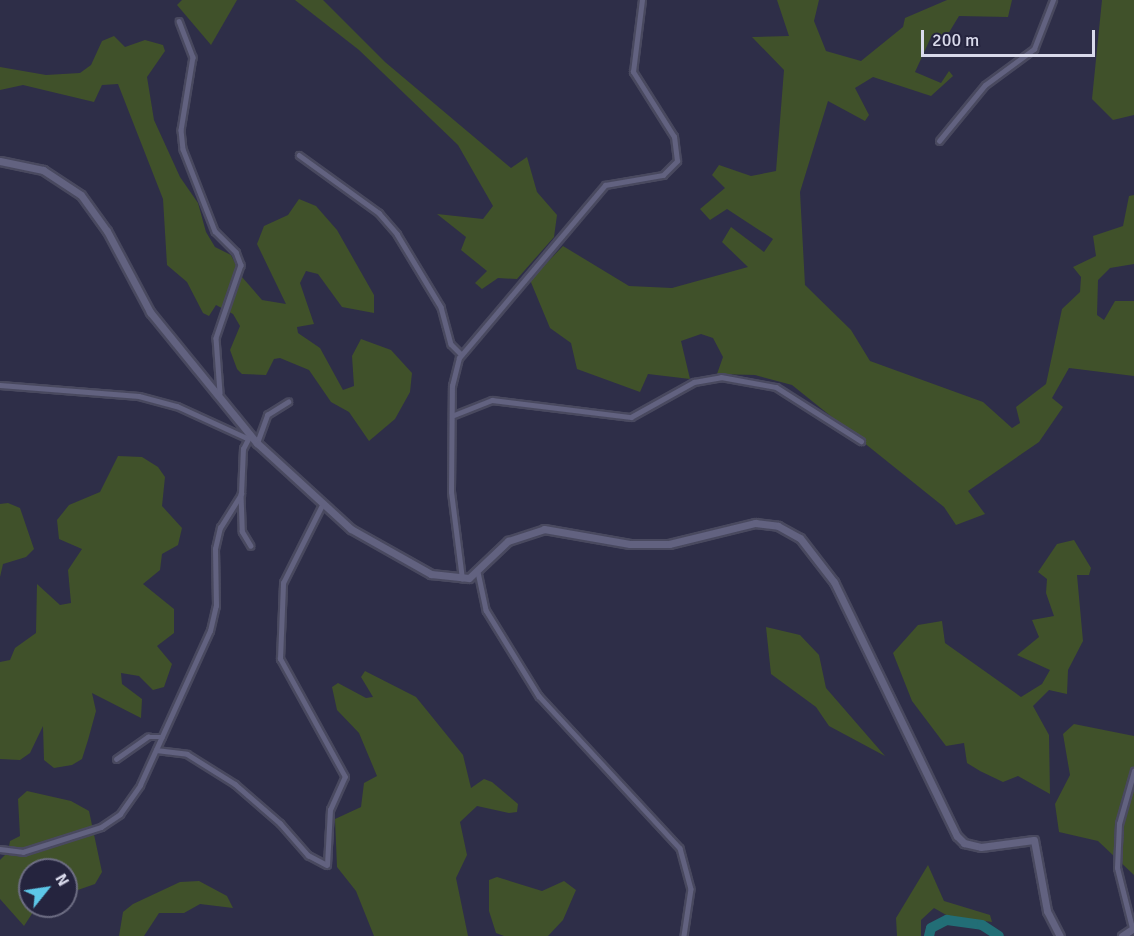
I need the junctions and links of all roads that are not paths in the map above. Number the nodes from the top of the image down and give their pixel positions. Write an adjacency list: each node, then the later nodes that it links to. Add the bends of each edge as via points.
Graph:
1 (642, 0): 7 (street, via 632,64 637,83 677,144 675,165 663,175 605,185 567,235)
2 (1053, 0): 4 (street, via 1034,49 985,86)
3 (179, 21): 9 (street, via 193,57 181,130 183,149 215,231 222,243 236,252 241,265 216,338)
4 (939, 141)
5 (299, 155): 7 (street, via 379,213 397,234 441,307 451,344)
6 (0, 161): 9 (street, via 43,170 81,195 107,231 150,312)
7 (461, 354): 11 (street, via 453,380)
8 (0, 385): 12 (street, via 139,396 177,406)
9 (220, 393): 12 (street)
10 (288, 402): 14 (street, via 267,415)
11 (454, 415): 13 (street, via 492,400 631,417 694,382 721,377 776,387); 19 (street, via 451,492)
12 (248, 436): 14 (street); 15 (street)
13 (861, 441)
14 (257, 443): 16 (street)
15 (241, 494): 17 (street, via 242,531); 20 (street, via 218,535 210,632)
16 (322, 505): 19 (street, via 406,562 446,579); 21 (street, via 283,583 280,649 299,700 345,777 330,810 327,865 308,855 235,784 187,754)
17 (251, 546)
18 (478, 572): 19 (street); 26 (street, via 486,609 539,696 680,848 691,890); 27 (street, via 508,541 544,529 645,544 688,541 756,523 791,531 810,548 834,582 957,836 964,843 981,847 1034,840 1047,911)
19 (462, 580)
20 (163, 737): 21 (street); 22 (street, via 148,737)
21 (156, 750): 24 (street, via 130,802 108,824 23,852)
22 (116, 759)
23 (1134, 771): 25 (street, via 1119,824 1117,868)
24 (0, 849)
25 (1133, 928): 28 (street)
26 (684, 936)
27 (1060, 936)
28 (1122, 936)

